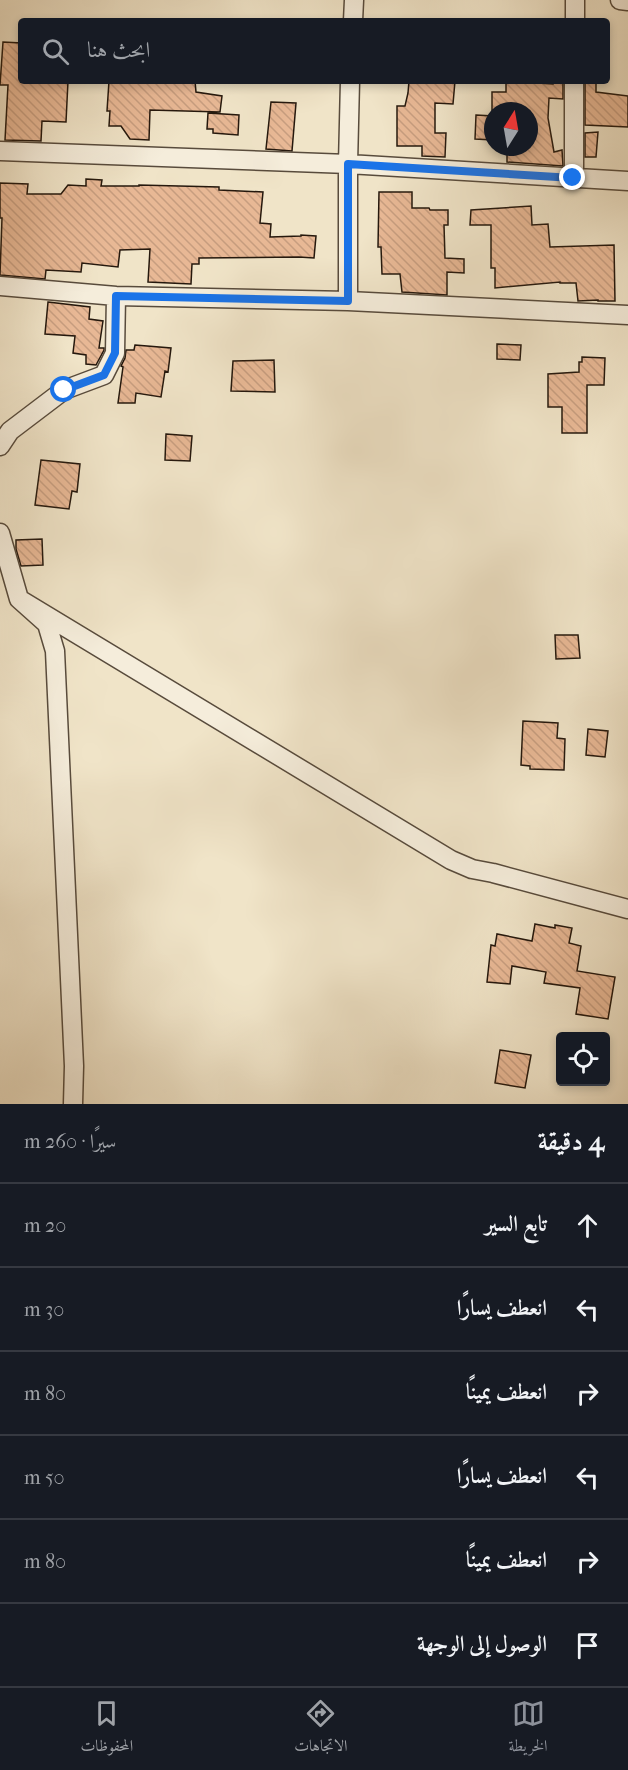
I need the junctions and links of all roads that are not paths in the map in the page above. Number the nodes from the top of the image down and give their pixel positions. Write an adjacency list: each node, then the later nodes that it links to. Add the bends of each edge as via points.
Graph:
1 (354, 0): 5 (street)
2 (575, 0): 6 (street)
3 (620, 0): 4 (street)
4 (628, 0)
5 (353, 18)
6 (574, 18)
7 (350, 84): 10 (street)
8 (574, 84): 11 (street)
9 (0, 151): 10 (street)
10 (348, 164): 11 (street); 15 (street)
11 (573, 178): 12 (street)
12 (628, 185)
13 (0, 286): 14 (street)
14 (116, 296): 15 (street); 17 (street, via 115,353 104,375 64,390 10,431)
15 (348, 301): 16 (street)
16 (628, 315)
17 (0, 446)
18 (0, 532): 19 (street)
19 (19, 599): 20 (street, via 451,860 472,869); 21 (street, via 47,624 55,651)
20 (628, 909)
21 (73, 1104)

